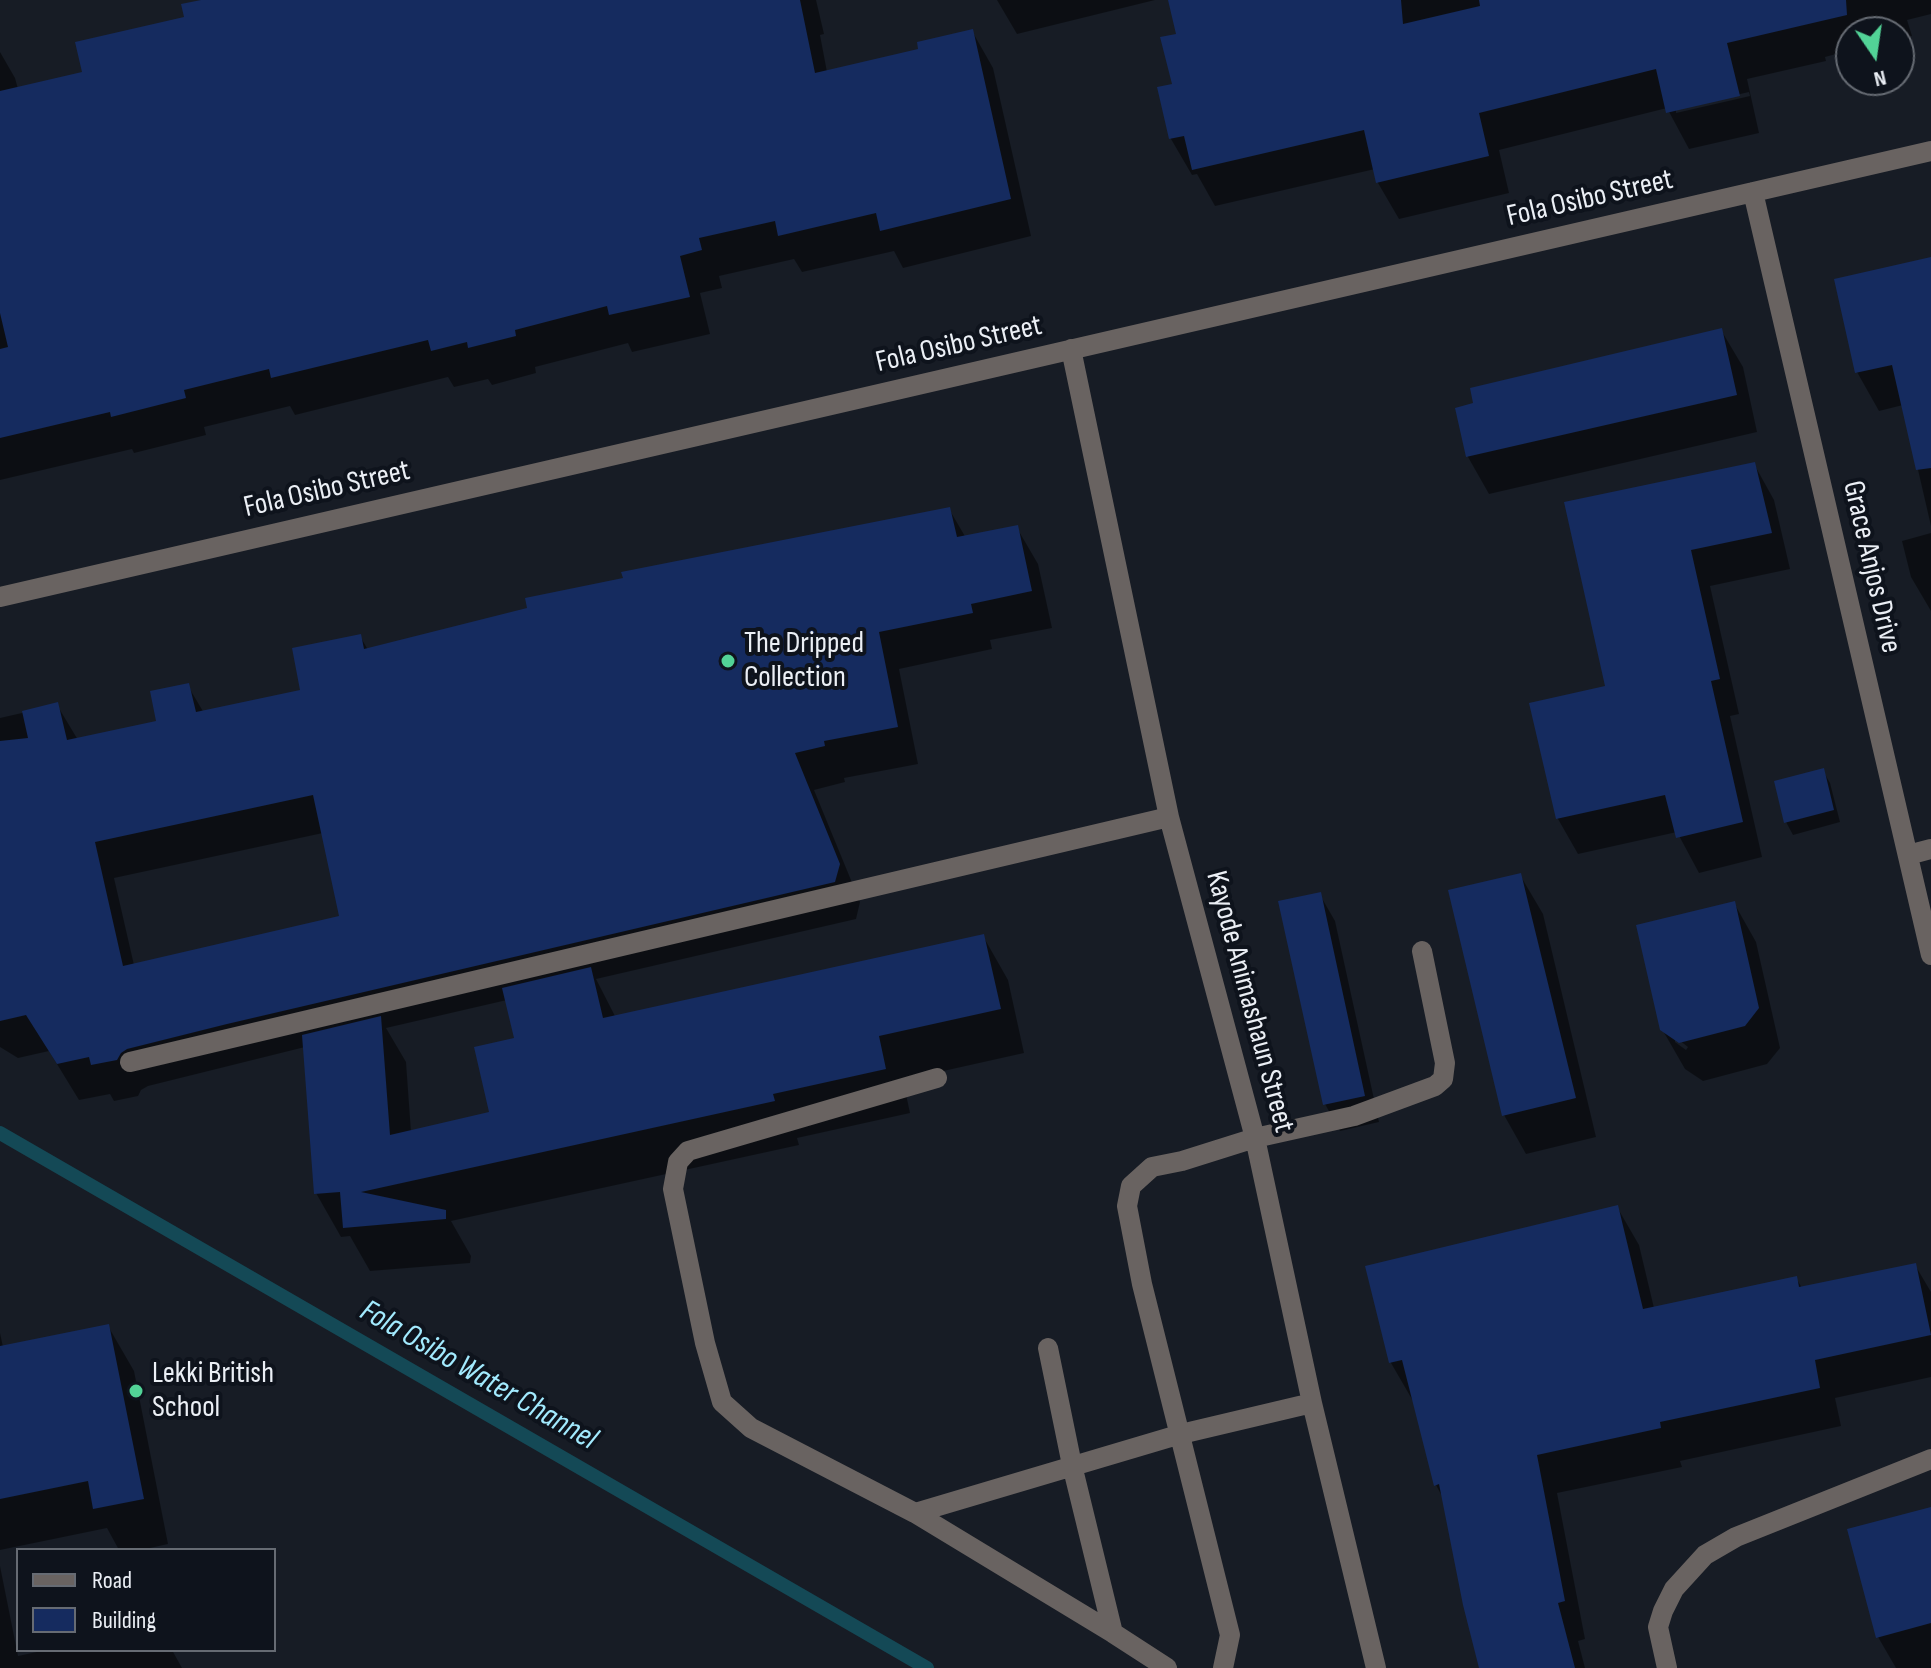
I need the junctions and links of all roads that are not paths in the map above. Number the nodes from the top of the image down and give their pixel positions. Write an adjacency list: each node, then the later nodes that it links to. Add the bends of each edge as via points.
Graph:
1 (1931, 151): 2 (street, Fola Osibo Street)
2 (1753, 192): 3 (street, Fola Osibo Street); 7 (street, Grace Anjos Drive)
3 (1071, 349): 4 (street, Fola Osibo Street); 5 (street, Kayode Animashaun Street)
4 (0, 597)
5 (1169, 817): 10 (street); 12 (street, Kayode Animashaun Street)
6 (1931, 849): 7 (street)
7 (1908, 855): 9 (street, Grace Anjos Drive)
8 (1422, 951): 12 (street, via 1445,1063 1443,1079 1354,1116)
9 (1931, 955)
10 (130, 1062)
11 (937, 1078): 18 (street, via 688,1151 678,1162 673,1189 722,1402 751,1428)
12 (1255, 1138): 14 (street, Kayode Animashaun Street); 15 (street, via 1152,1167 1131,1186 1127,1206 1142,1284)
13 (1048, 1348): 17 (street)
14 (1312, 1403): 15 (street); 22 (street, Kayode Animashaun Street)
15 (1181, 1434): 17 (street); 21 (street, via 1230,1635)
16 (1931, 1459): 23 (street, via 1736,1537 1705,1555 1674,1589 1663,1611 1658,1627)
17 (1072, 1465): 18 (street); 19 (street)
18 (915, 1513): 19 (street)
19 (1113, 1633): 20 (street)
20 (1167, 1668)
21 (1223, 1668)
22 (1376, 1668)
23 (1667, 1668)

